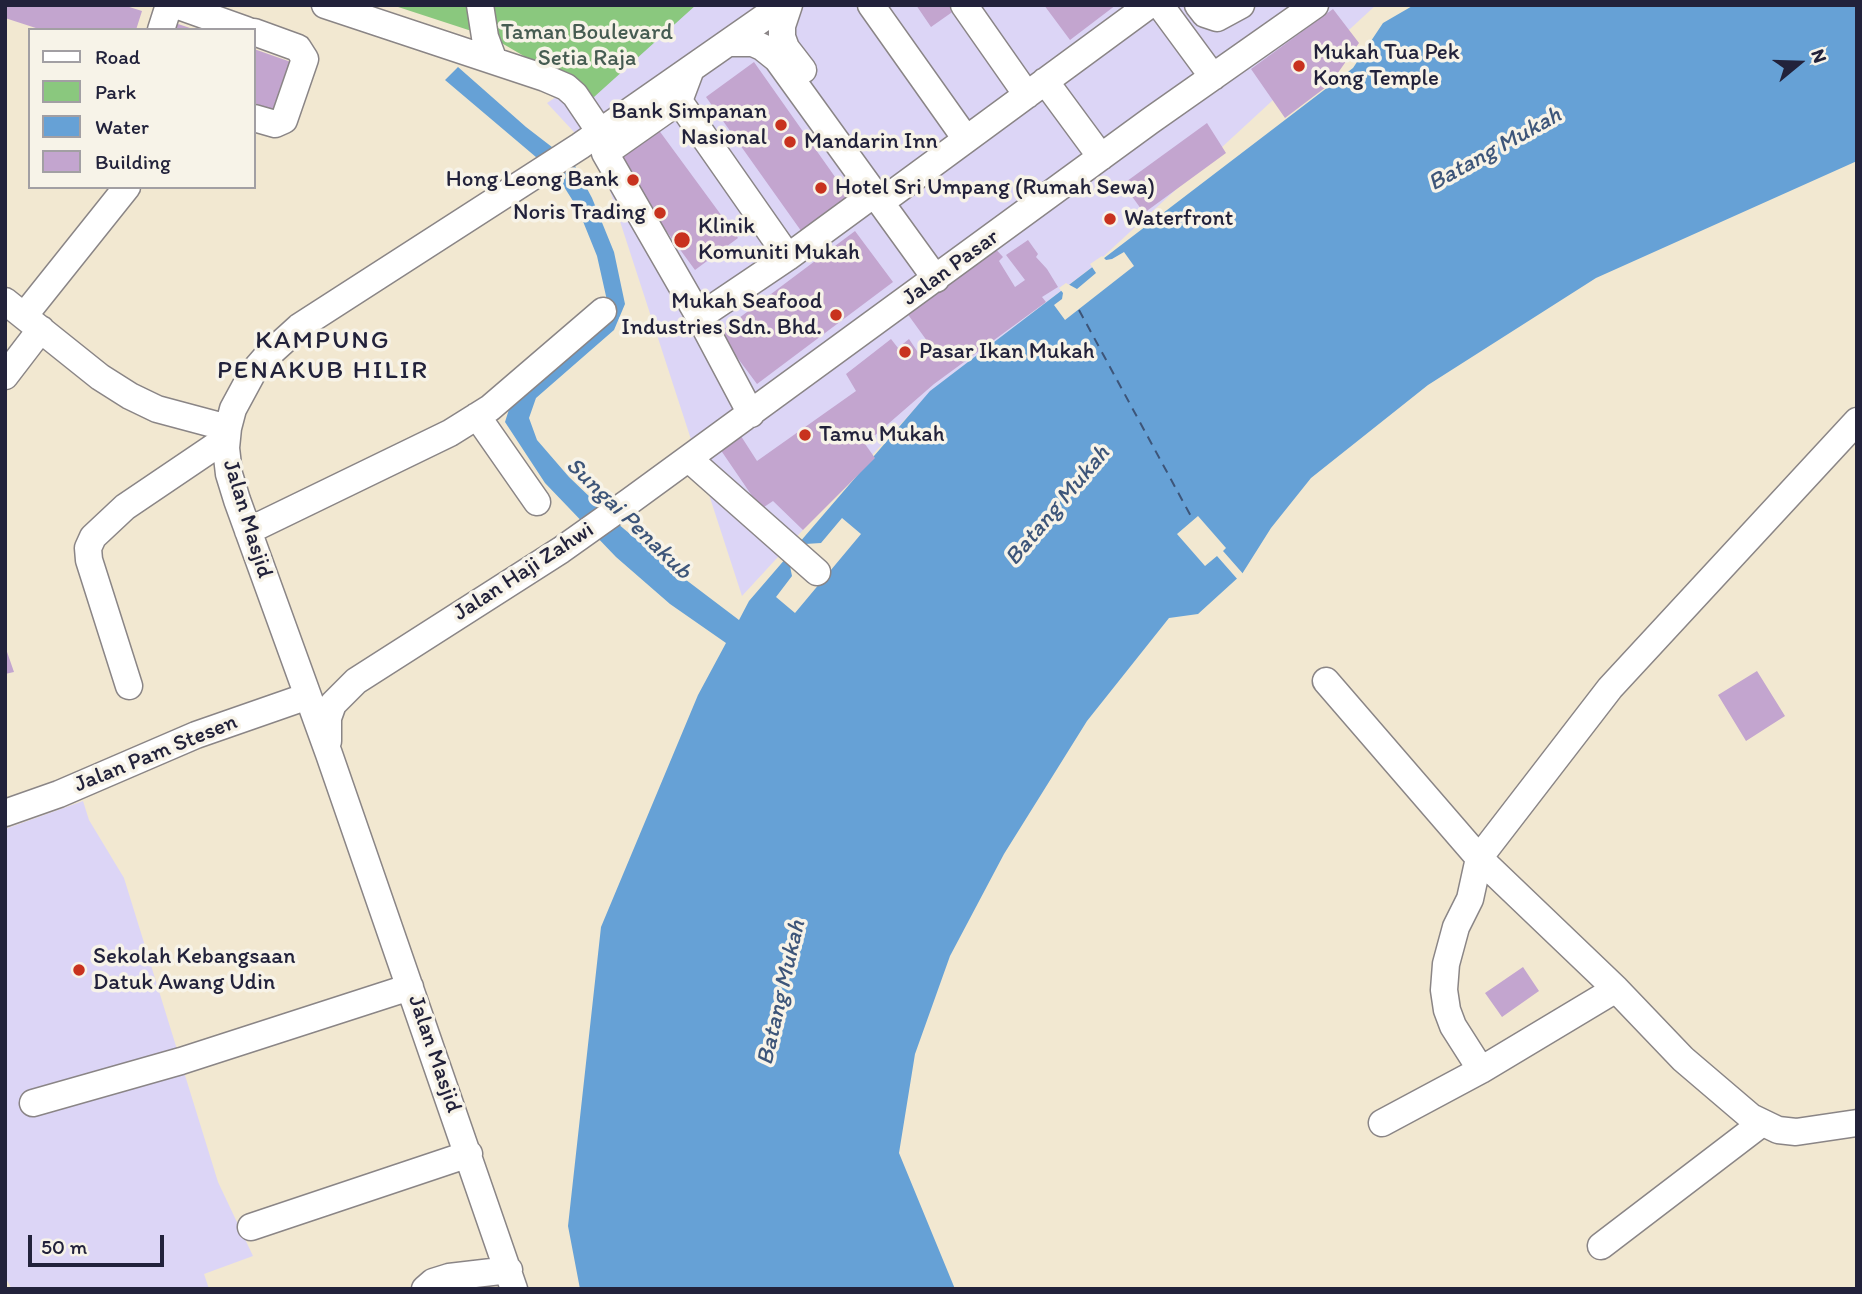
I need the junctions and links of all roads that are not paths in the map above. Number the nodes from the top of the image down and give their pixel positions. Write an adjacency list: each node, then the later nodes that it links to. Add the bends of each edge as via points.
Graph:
1 (169, 5): 15 (street)
2 (176, 5): 16 (street)
3 (325, 5): 19 (street)
4 (480, 5): 19 (street)
5 (789, 5): 29 (street, via 782,26 786,48)
6 (871, 5): 25 (street)
7 (964, 5): 22 (street)
8 (1149, 5): 22 (street)
9 (1160, 5): 21 (street)
10 (1198, 5): 11 (street, via 1217,18)
11 (1241, 5)
12 (1315, 5): 14 (street, Jalan Pasar)
13 (765, 10): 18 (street)
14 (1280, 16): 21 (street, Jalan Pasar)
15 (162, 28)
16 (240, 28)
17 (256, 33): 24 (street, via 298,48 305,59 284,120 275,124)
18 (729, 43): 20 (street); 29 (street, via 752,43 777,59)
19 (494, 61): 26 (street, via 566,88 581,103)
20 (691, 69): 23 (street); 26 (street)
21 (1213, 77): 27 (street, Jalan Pasar)
22 (1036, 88): 25 (street); 27 (street)
23 (678, 102): 26 (street); 30 (street)
24 (256, 119)
25 (966, 139): 29 (street)
26 (595, 144): 34 (street); 39 (street, Jalan Masjid, via 543,170 282,341 248,381 233,409)
27 (1101, 156): 31 (street, Jalan Pasar)
28 (125, 189): 33 (street)
29 (883, 194): 30 (street); 31 (street)
30 (788, 257): 34 (street)
31 (941, 275): 36 (street, Jalan Pasar)
32 (603, 311): 37 (street)
33 (24, 316): 35 (street); 39 (street, via 130,396)
34 (699, 317): 36 (street)
35 (5, 376)
36 (751, 414): 40 (street, Jalan Pasar)
37 (477, 416): 41 (street); 42 (street)
38 (1857, 421): 50 (street, via 1610,688)
39 (228, 433): 42 (street, Jalan Masjid, via 229,474); 47 (street, via 125,507 93,537 89,560)
40 (689, 458): 43 (street); 44 (street, Jalan Haji Zahwi, via 561,550)
41 (537, 502)
42 (248, 531): 46 (street, Jalan Masjid)
43 (817, 572)
44 (356, 681): 46 (street, Jalan Haji Zahwi, via 327,687 310,681); 48 (street, Jalan Haji Zahwi, via 333,705 328,718)
45 (1326, 681): 50 (street)
46 (304, 685): 48 (street, Jalan Masjid); 49 (street, Jalan Pam Stesen, via 59,794)
47 (129, 686)
48 (329, 754): 51 (street, Jalan Masjid)
49 (5, 813)
50 (1479, 858): 52 (street); 53 (street, via 1470,899 1446,964 1444,990 1453,1026)
51 (410, 986): 54 (street, via 181,1061); 58 (street, Jalan Masjid)
52 (1616, 989): 53 (street); 56 (street, via 1683,1059)
53 (1481, 1070): 55 (street)
54 (33, 1103)
55 (1382, 1123)
56 (1762, 1123): 57 (street, via 1796,1132); 60 (street)
57 (1857, 1123)
58 (469, 1154): 59 (street); 61 (street, Jalan Masjid)
59 (251, 1227)
60 (1601, 1246)
61 (512, 1279): 62 (street, via 449,1277)
62 (425, 1289)

